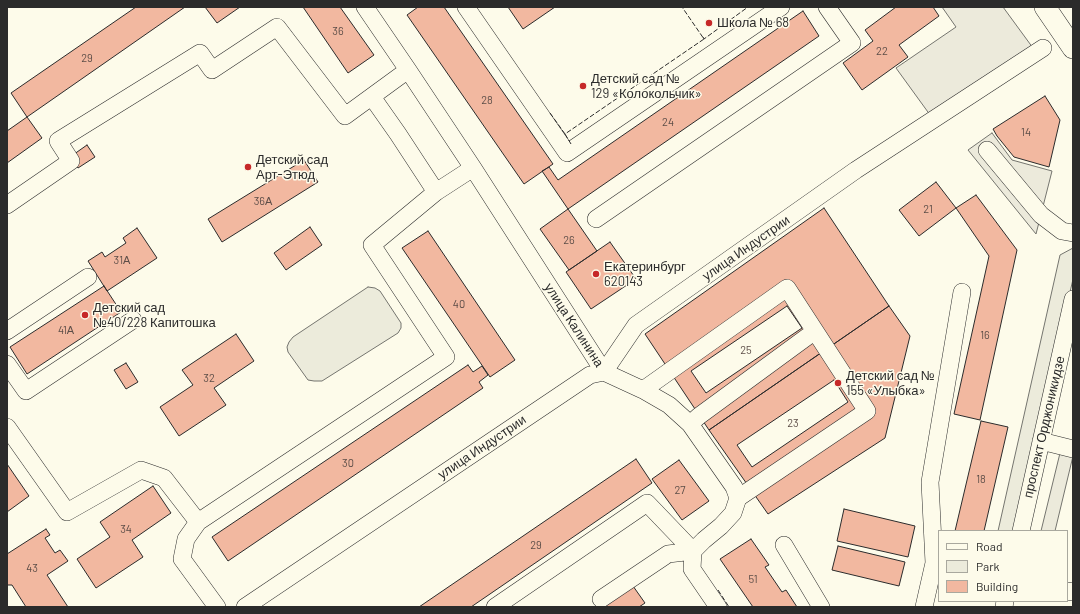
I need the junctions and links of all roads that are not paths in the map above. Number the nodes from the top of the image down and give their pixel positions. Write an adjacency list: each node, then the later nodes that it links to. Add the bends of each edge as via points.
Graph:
1 (365, 7): 8 (street, улица Калинина)
2 (466, 7): 3 (street, via 567,152)
3 (781, 7)
4 (827, 7): 14 (street, via 852,43)
5 (1045, 7): 7 (main road)
6 (1043, 48): 23 (street, улица Индустрии, via 856,170 636,325)
7 (1073, 48)
8 (408, 70): 9 (street); 11 (street, улица Калинина)
9 (372, 97): 12 (street); 13 (street, via 345,116 277,26 212,70 200,53 58,141 71,161)
10 (987, 150): 15 (street, via 1041,215 1062,231)
11 (473, 168): 12 (street); 23 (street, улица Калинина)
12 (436, 192): 30 (street, via 372,245 446,357)
13 (7, 205)
14 (596, 219)
15 (1073, 233)
16 (88, 277): 20 (street)
17 (962, 292): 34 (street, via 930,482)
18 (1073, 299): 27 (street, проспект Орджоникидзе)
19 (133, 320): 22 (street, via 26,391)
20 (7, 331)
21 (815, 331): 24 (street, via 787,288); 25 (street); 29 (street, via 867,411)
22 (7, 364)
23 (604, 372): 24 (street, улица Калинина); 38 (street, улица Индустрии, via 590,375)
24 (643, 390): 25 (street, улица Калинина, via 669,405)
25 (690, 424): 29 (street, улица Калинина, via 734,487)
26 (7, 427): 30 (street, via 67,512 141,470 164,478)
27 (1041, 441): 28 (street); 31 (street, проспект Орджоникидзе)
28 (1073, 449)
29 (738, 498): 33 (street, via 733,513)
30 (198, 522): 37 (street, via 186,539 182,560)
31 (1021, 530)
32 (784, 544): 40 (street)
33 (693, 551): 35 (street, via 668,554); 36 (street, via 692,569); 39 (street, via 648,503)
34 (936, 564): 41 (street)
35 (601, 599)
36 (713, 605)
37 (217, 607)
38 (245, 607)
39 (495, 607)
40 (821, 607)
41 (924, 607)

